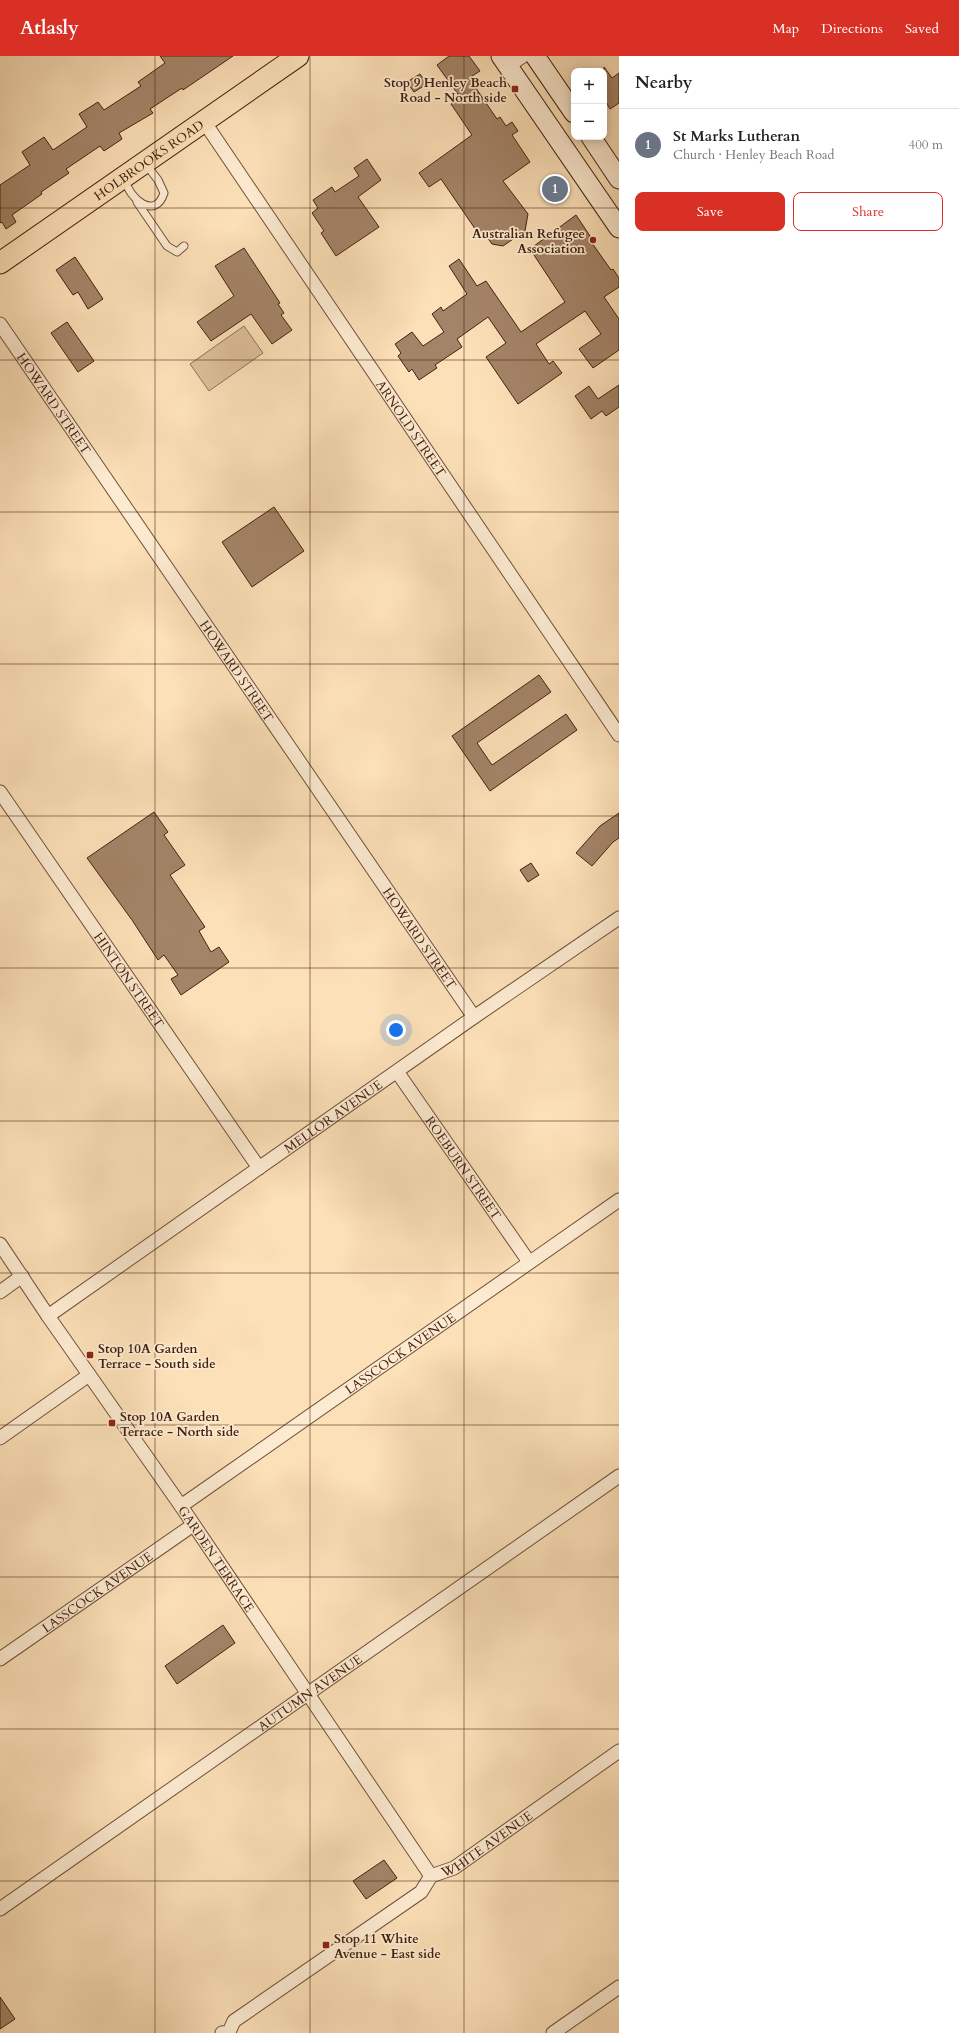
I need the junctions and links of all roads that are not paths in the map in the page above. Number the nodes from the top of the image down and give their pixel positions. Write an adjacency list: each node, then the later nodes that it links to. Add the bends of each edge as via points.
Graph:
1 (298, 56): 5 (main road, HOLBROOKS ROAD)
2 (535, 56): 4 (main road)
3 (511, 59): 11 (main road)
4 (571, 109)
5 (203, 120): 7 (main road, HOLBROOKS ROAD); 15 (street, ARNOLD STREET)
6 (593, 140): 9 (main road)
7 (144, 162): 8 (main road, HOLBROOKS ROAD); 10 (lane, via 153,172 164,193 150,206)
8 (124, 176): 10 (lane, via 126,186); 13 (main road, HOLBROOKS ROAD)
9 (619, 178)
10 (137, 201): 12 (lane, via 172,250 176,252)
11 (619, 228)
12 (184, 246)
13 (0, 263)
14 (0, 324): 18 (street, HOWARD STREET)
15 (619, 735)
16 (0, 792): 20 (street, HINTON STREET)
17 (619, 918): 18 (street, MELLOR AVENUE)
18 (474, 1017): 19 (street, MELLOR AVENUE)
19 (398, 1072): 20 (street, MELLOR AVENUE); 23 (street, ROEBURN STREET)
20 (259, 1168): 26 (street, MELLOR AVENUE)
21 (619, 1200): 23 (street, LASSCOCK AVENUE)
22 (0, 1244): 24 (street, GARDEN TERRACE)
23 (529, 1262): 30 (street, LASSCOCK AVENUE)
24 (22, 1276): 25 (street); 26 (street, GARDEN TERRACE)
25 (0, 1292)
26 (48, 1316): 27 (street, GARDEN TERRACE)
27 (89, 1374): 28 (street); 30 (street, GARDEN TERRACE)
28 (0, 1438)
29 (619, 1476): 33 (street, AUTUMN AVENUE)
30 (181, 1506): 31 (street, GARDEN TERRACE)
31 (193, 1525): 32 (street, LASSCOCK AVENUE); 33 (street, GARDEN TERRACE)
32 (0, 1659)
33 (307, 1694): 35 (street, GARDEN TERRACE); 36 (street, AUTUMN AVENUE)
34 (619, 1751): 35 (street, WHITE AVENUE, via 454,1868)
35 (432, 1876): 38 (street, WHITE AVENUE, via 421,1892 234,2021)
36 (0, 1909)
37 (619, 1987): 39 (street)
38 (227, 2033)
39 (553, 2033)

